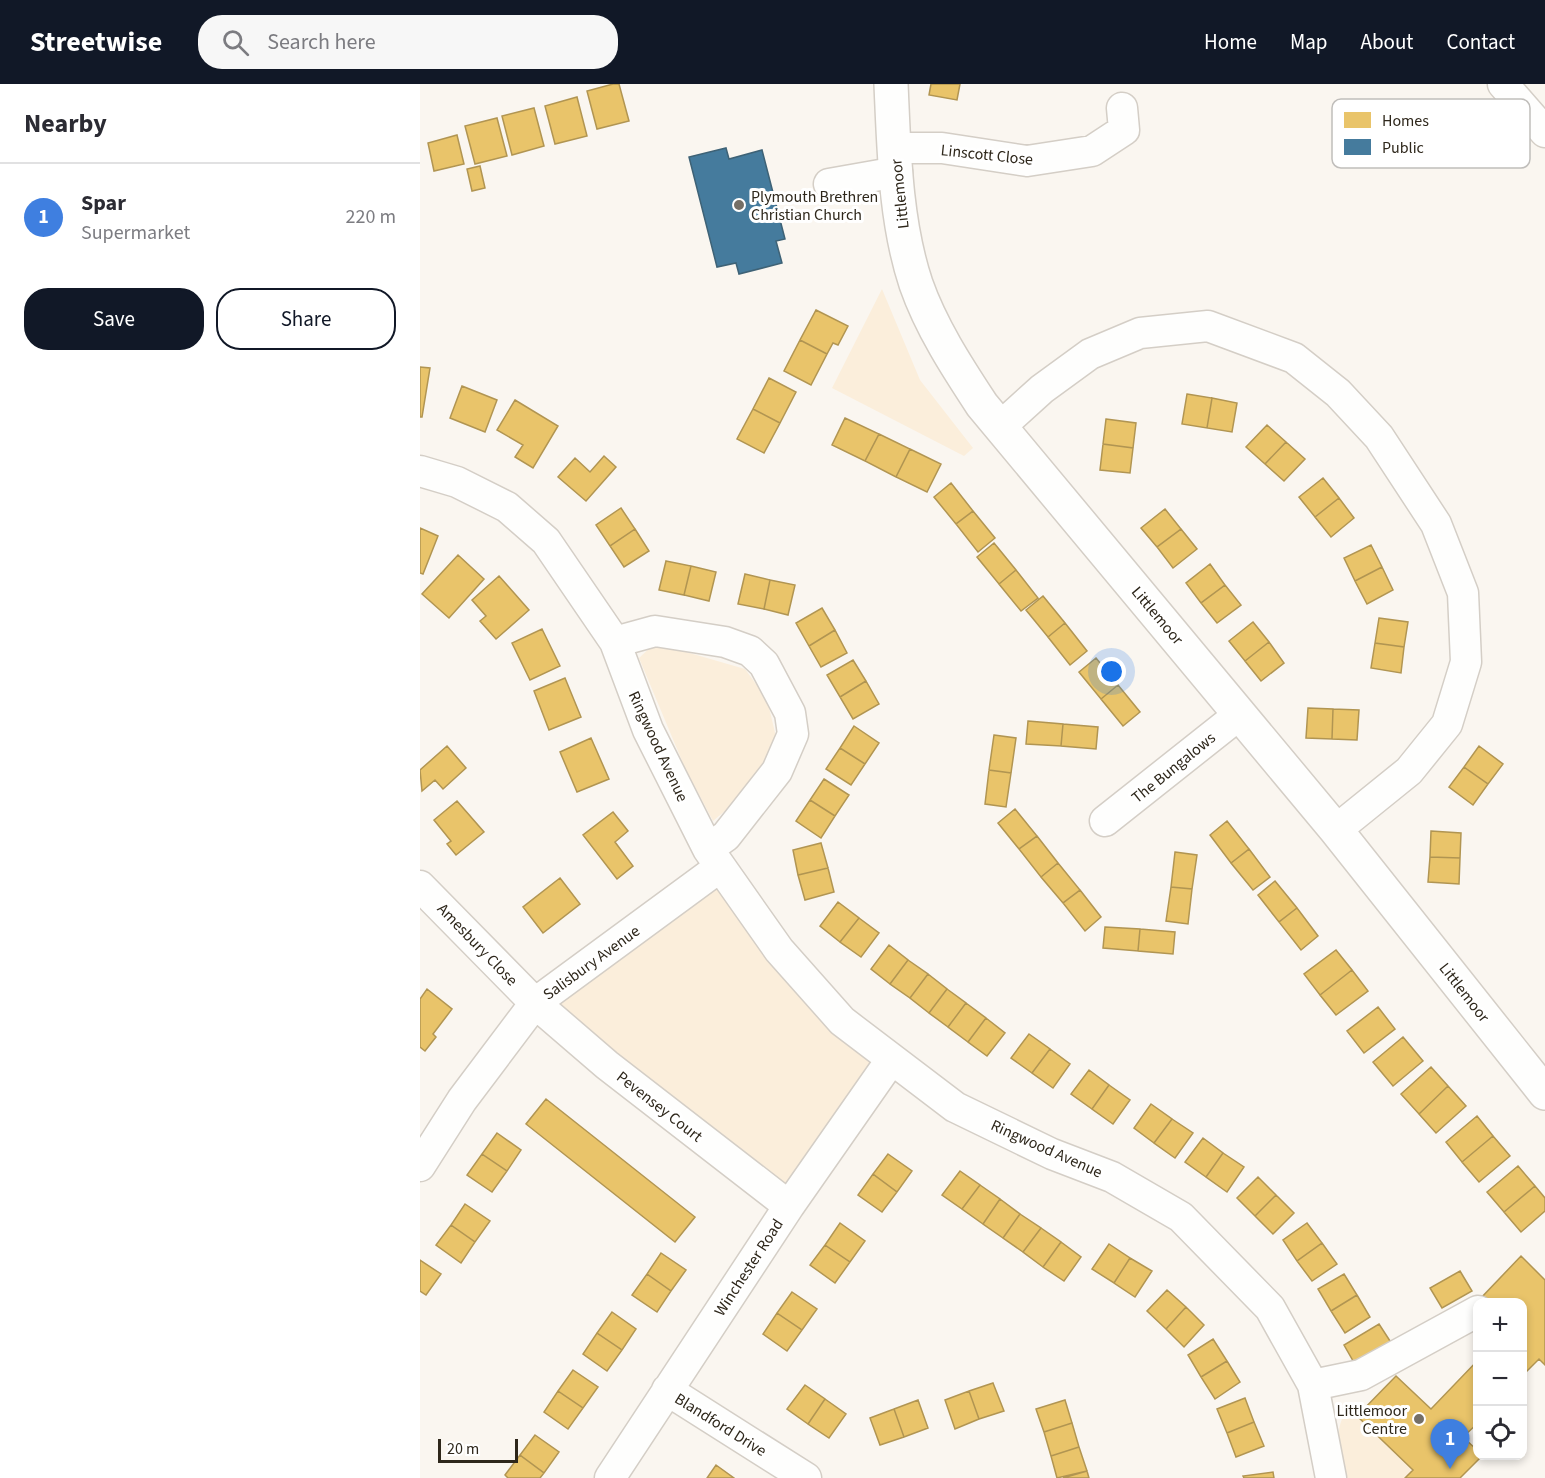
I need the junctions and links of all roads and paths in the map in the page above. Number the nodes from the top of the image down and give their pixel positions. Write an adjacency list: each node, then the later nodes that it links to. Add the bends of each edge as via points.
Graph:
1 (891, 84): 7 (main road, Littlemoor)
2 (1503, 84): 3 (street)
3 (1516, 99)
4 (1122, 108): 7 (street, Linscott Close, via 1124,130 1092,151 1027,161 942,148)
5 (1530, 115): 6 (street)
6 (1545, 132)
7 (896, 160): 8 (street); 9 (main road, Littlemoor, via 904,238 917,286 951,358)
8 (829, 183)
9 (1000, 427): 12 (main road, Littlemoor); 14 (street, via 1042,389 1090,354 1140,333 1208,326 1294,358 1338,393 1379,437 1436,524 1463,593 1466,662 1447,724 1409,771)
10 (420, 471): 11 (street, Ringwood Avenue, via 457,482 507,507 546,541)
11 (615, 642): 15 (street, Ringwood Avenue, via 648,730); 15 (street, via 655,631 725,642 750,651 764,664 790,713 794,734 777,771 726,836)
12 (1240, 714): 13 (street, The Bungalows); 14 (main road, Littlemoor)
13 (1105, 821)
14 (1336, 830): 19 (main road, Littlemoor)
15 (714, 858): 17 (street, Salisbury Avenue); 18 (street, Ringwood Avenue, via 805,981 842,1021)
16 (420, 886): 17 (street, Amesbury Close)
17 (535, 1003): 20 (street, Salisbury Avenue, via 462,1100); 21 (street, Pevensey Court, via 607,1065)
18 (891, 1060): 21 (street, Winchester Road); 23 (street, Ringwood Avenue, via 955,1107 1052,1154 1112,1177 1181,1217 1270,1308)
19 (1545, 1093)
20 (420, 1166)
21 (789, 1206): 24 (street, Winchester Road)
22 (1473, 1314): 23 (street, via 1361,1375)
23 (1313, 1385): 27 (street, Ringwood Avenue)
24 (667, 1390): 25 (street, Winchester Road); 26 (street, Blandford Drive)
25 (610, 1478)
26 (806, 1478)
27 (1331, 1478)

